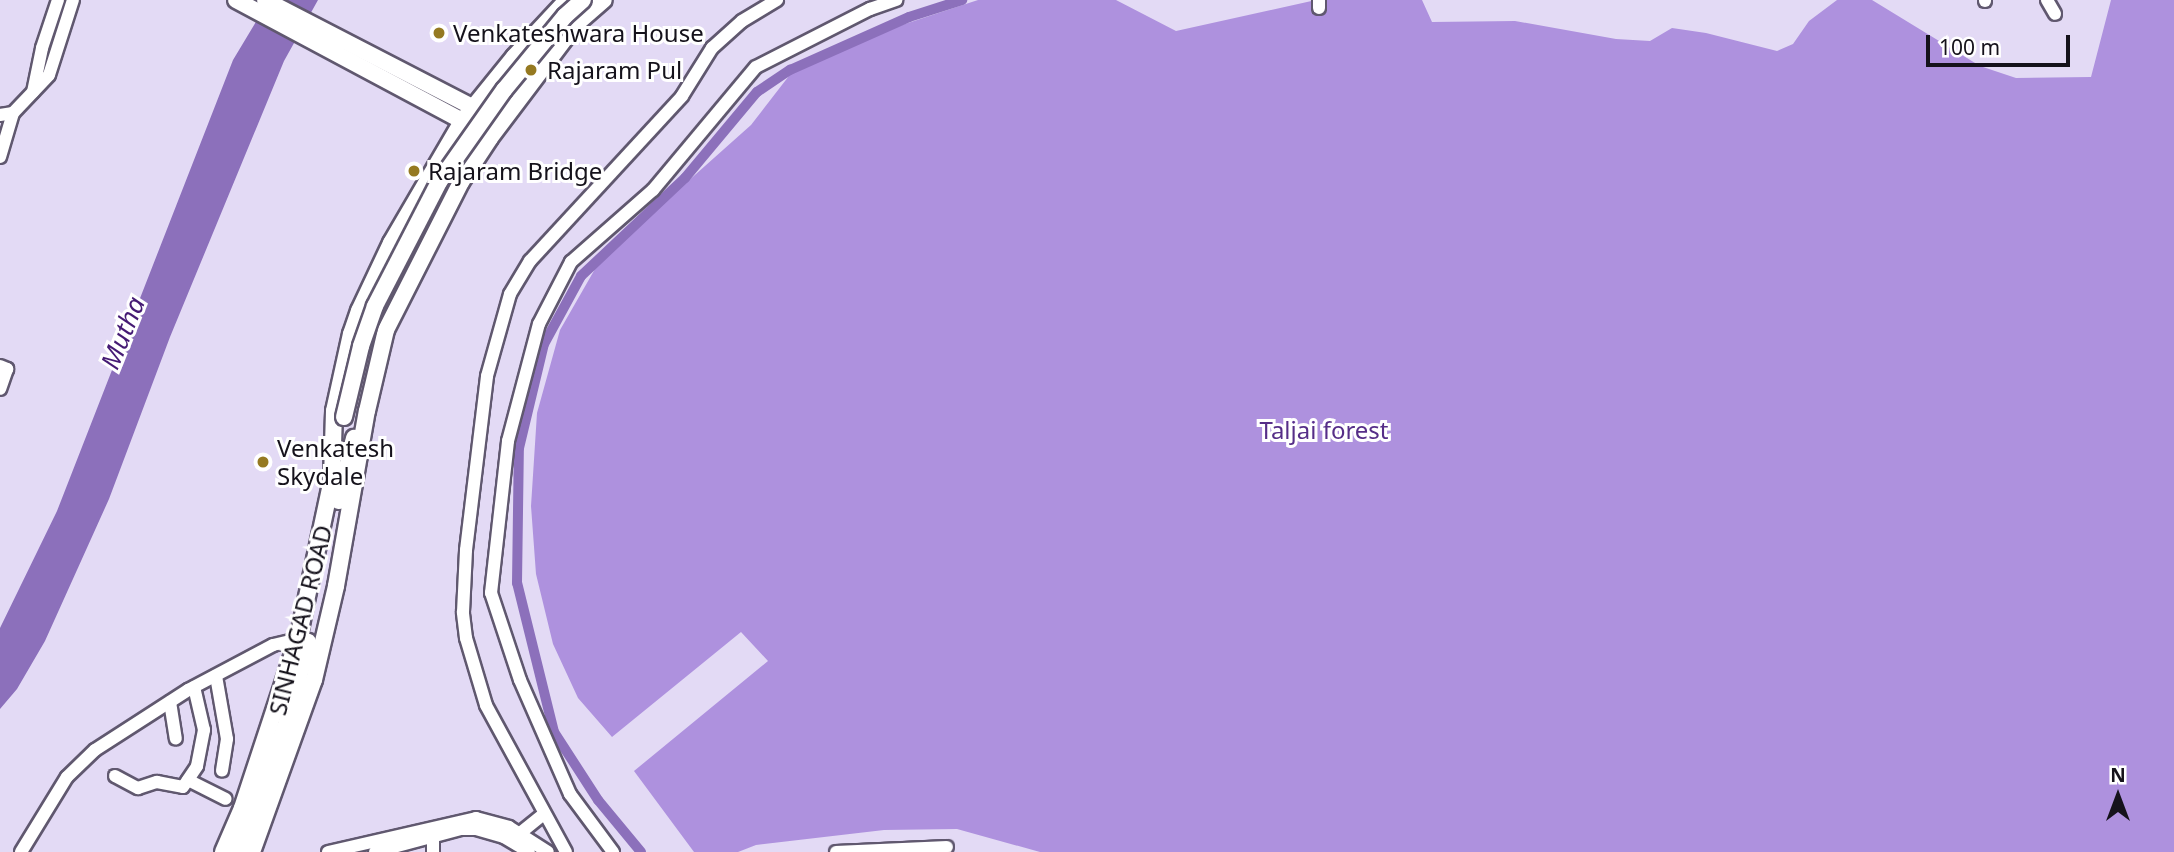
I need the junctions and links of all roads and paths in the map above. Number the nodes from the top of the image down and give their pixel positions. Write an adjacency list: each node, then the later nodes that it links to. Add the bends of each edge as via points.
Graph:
1 (58, 0): 13 (street)
2 (73, 0): 13 (street, via 49,75)
3 (236, 0): 12 (main road)
4 (265, 0): 12 (main road)
5 (567, 0): 15 (main road, SINHAGAD ROAD)
6 (583, 0): 22 (main road, bridge, via 503,90 439,182 375,306 361,346)
7 (604, 0): 16 (main road, SINHAGAD ROAD, via 575,25)
8 (777, 0): 32 (street, via 742,21 712,48 682,96 530,261 502,316 487,376 473,470 463,612 486,705)
9 (896, 0): 48 (street, via 756,67 653,190 571,262 538,324 508,441 491,593 520,680 570,794)
10 (2047, 0): 11 (street)
11 (2055, 14)
12 (394, 76): 15 (main road)
13 (32, 96): 14 (street)
14 (7, 114): 18 (street)
15 (468, 114): 16 (main road); 17 (main road); 22 (main road, SINHAGAD ROAD, via 391,243 351,334 334,411)
16 (502, 123): 17 (main road, SINHAGAD ROAD)
17 (490, 138): 21 (main road, SINHAGAD ROAD, via 461,182 386,330)
18 (0, 157)
19 (0, 366): 20 (street, via 7,369)
20 (0, 389)
21 (367, 411): 38 (main road, SINHAGAD ROAD, via 314,680); 41 (main road, via 347,460 287,722)
22 (332, 479): 23 (main road, SINHAGAD ROAD)
23 (298, 639): 24 (street, via 274,645); 33 (main road, SINHAGAD ROAD)
24 (216, 676): 25 (street); 28 (street, via 227,739)
25 (194, 687): 26 (street); 30 (street, via 204,730 197,766)
26 (170, 702): 27 (street); 39 (street, via 95,750 67,777)
27 (176, 739)
28 (222, 771)
29 (115, 776): 30 (street, via 138,788 158,782 183,787)
30 (188, 780): 31 (street)
31 (226, 799)
32 (544, 814): 34 (street); 47 (street)
33 (233, 834): 40 (main road, SINHAGAD ROAD); 41 (street)
34 (519, 834): 36 (street, via 496,821 476,818); 46 (street)
35 (433, 837): 36 (street); 44 (street); 45 (street, via 461,829 488,830)
36 (397, 844): 42 (street); 43 (street)
37 (947, 846): 49 (street)
38 (257, 848)
39 (21, 852)
40 (223, 852)
41 (236, 852)
42 (328, 852)
43 (375, 852)
44 (433, 852)
45 (528, 852)
46 (548, 852)
47 (566, 852)
48 (613, 852)
49 (836, 852)

